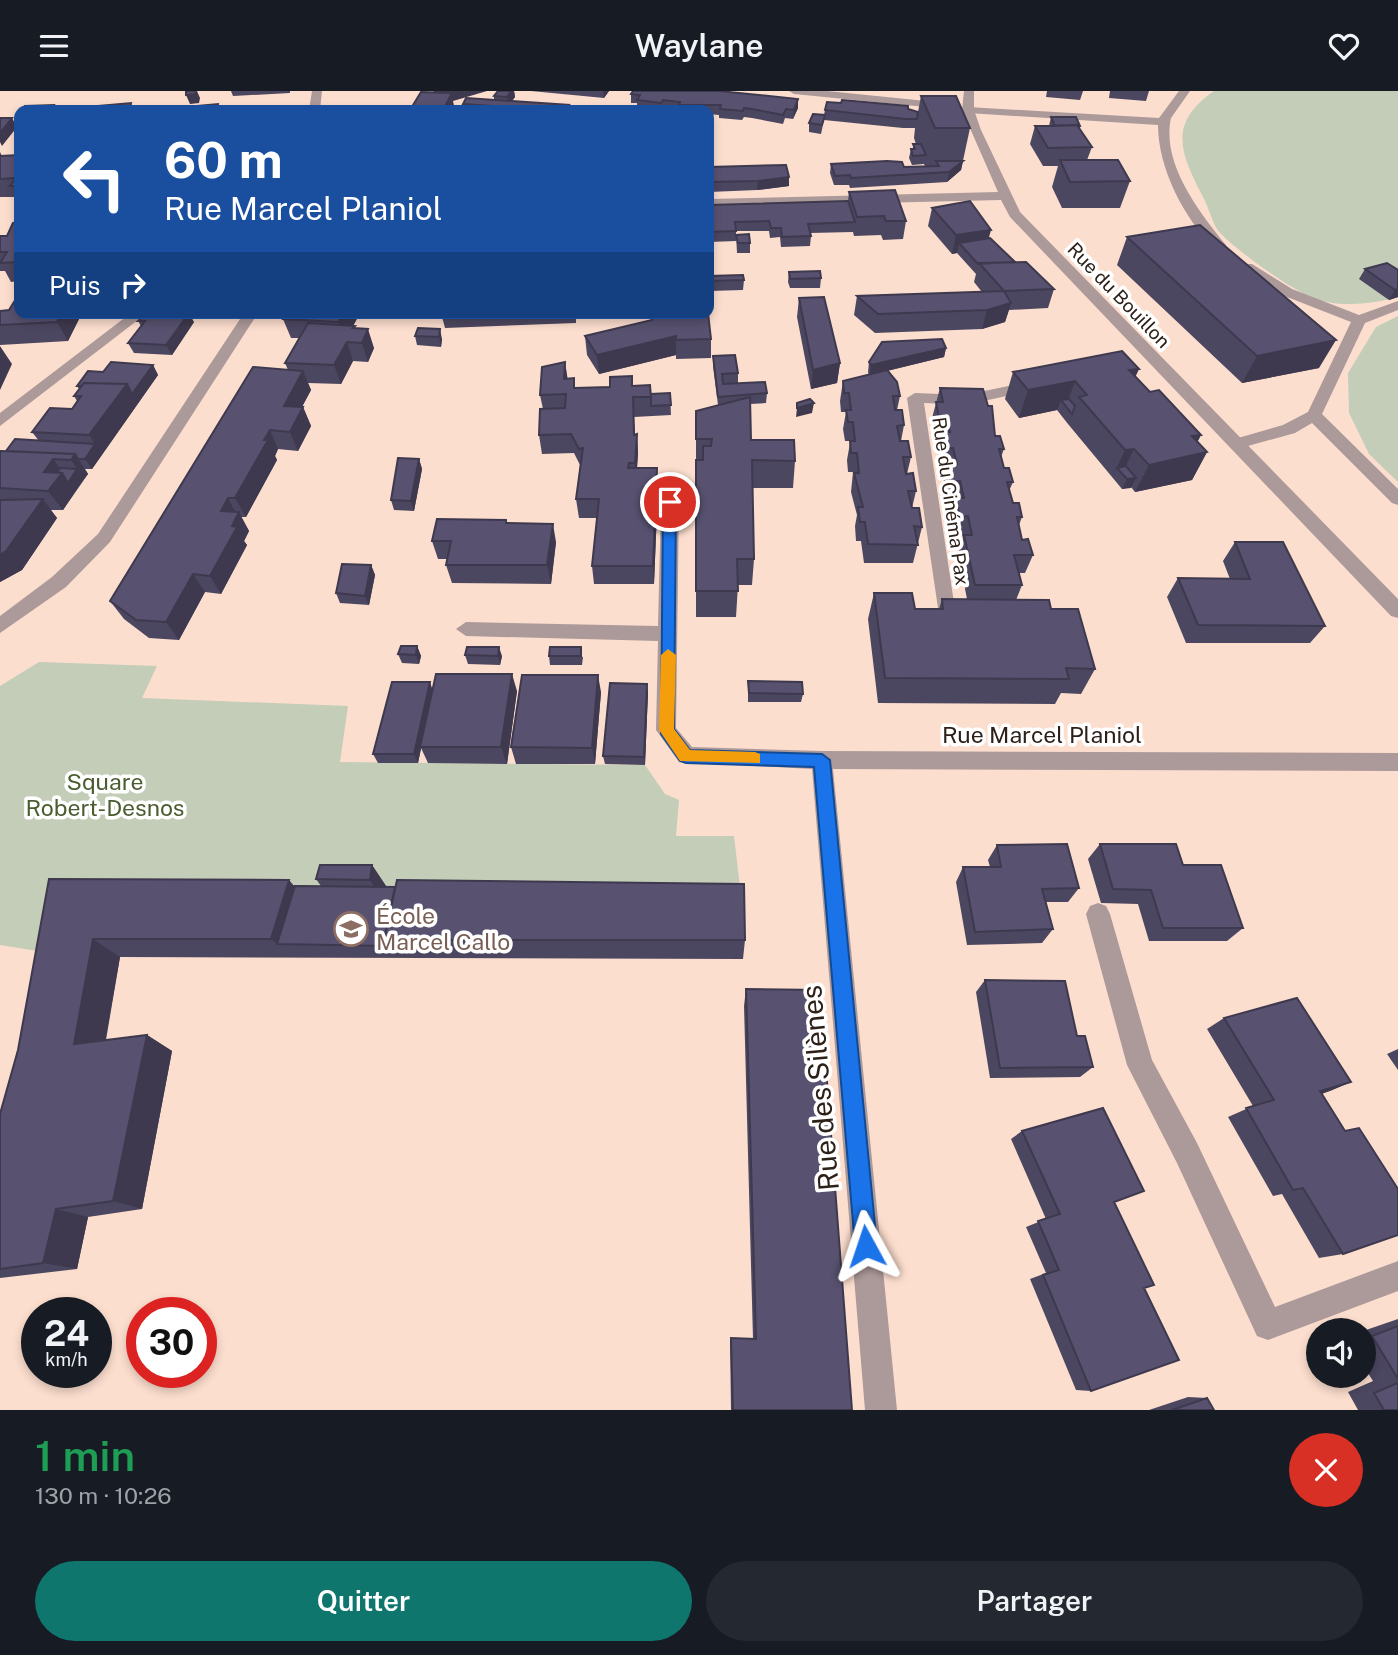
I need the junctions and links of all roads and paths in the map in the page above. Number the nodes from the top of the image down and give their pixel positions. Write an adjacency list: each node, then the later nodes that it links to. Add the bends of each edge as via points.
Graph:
1 (794, 91): 4 (street)
2 (969, 91): 4 (street)
3 (1185, 91): 5 (street)
4 (968, 110): 5 (street); 6 (street, Rue du Bouillon)
5 (1164, 122): 11 (street, via 1166,145 1190,209 1206,235 1267,283)
6 (1006, 196): 7 (street); 15 (street, Rue du Bouillon, via 1014,214 1149,362)
7 (714, 203)
8 (1398, 305): 11 (street)
9 (132, 319): 14 (street)
10 (247, 319): 20 (street, via 104,538 59,582)
11 (1359, 320): 13 (street)
12 (1052, 382): 18 (street, Rue du Cinéma Pax, via 965,400 915,398)
13 (1314, 415): 15 (street, via 1289,429); 16 (street)
14 (0, 421)
15 (1237, 444): 19 (street, Rue du Bouillon)
16 (1398, 499)
17 (670, 502): 22 (street)
18 (945, 603)
19 (1398, 611)
20 (0, 626)
21 (466, 629): 22 (street)
22 (669, 634): 23 (street, Rue Marcel Planiol, via 666,730 686,756)
23 (822, 760): 24 (street, Rue Marcel Planiol); 27 (street, Rue des Silènes)
24 (1398, 762)
25 (1098, 914): 26 (street, via 1140,1065 1268,1325)
26 (1398, 1276)
27 (881, 1410)

